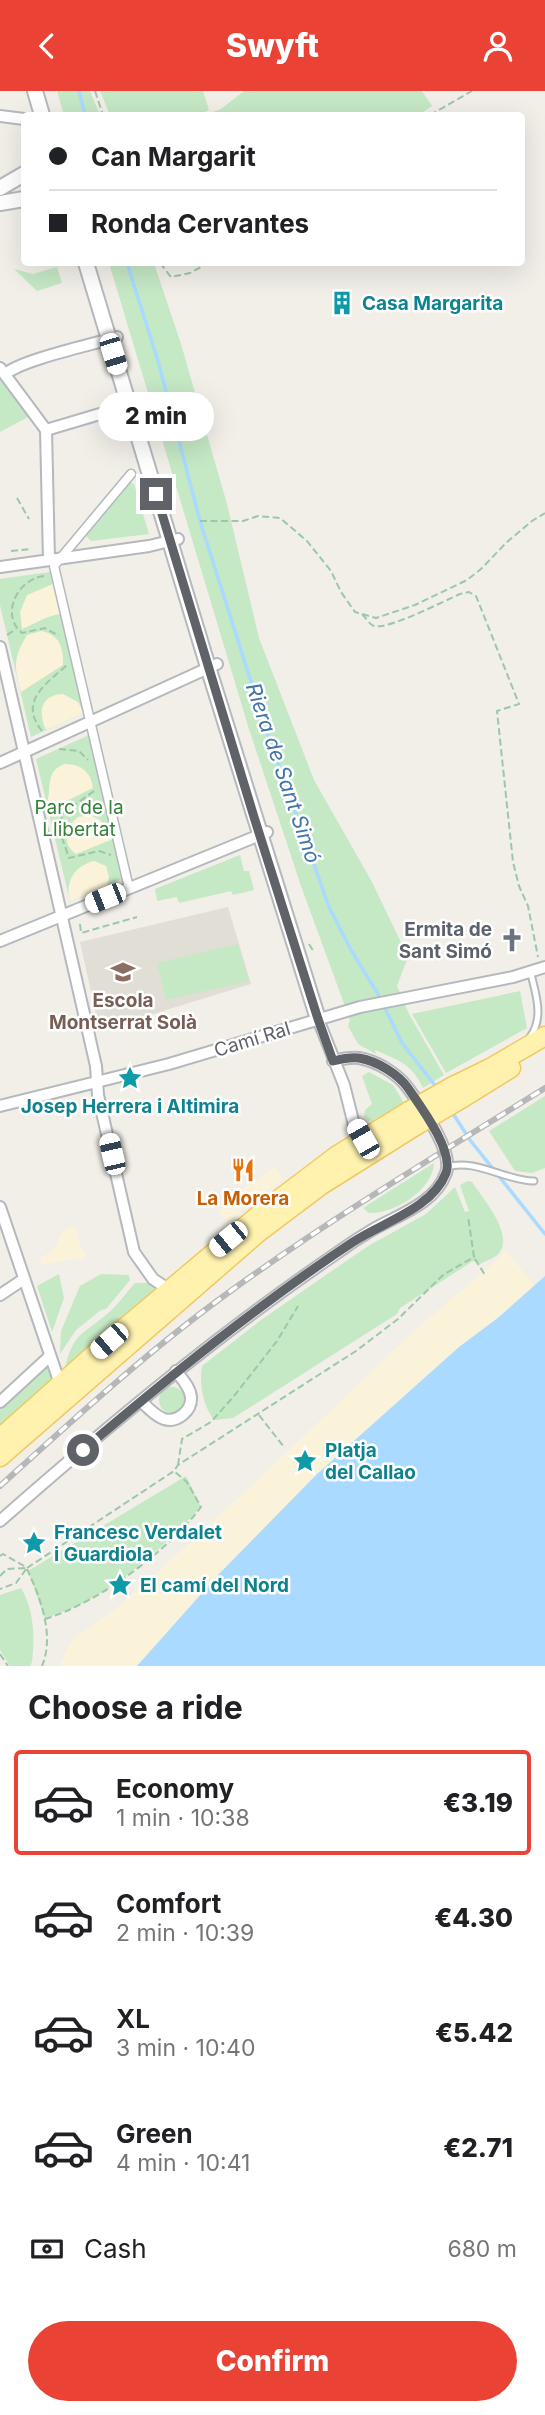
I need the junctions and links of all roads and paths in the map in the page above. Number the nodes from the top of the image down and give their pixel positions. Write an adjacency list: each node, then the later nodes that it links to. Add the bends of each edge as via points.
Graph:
1 (35, 91): 4 (street)
2 (95, 91): 5 (path)
3 (472, 91): 6 (path)
4 (41, 112)
5 (102, 112)
6 (435, 112)
7 (0, 116): 8 (street)
8 (21, 119)
9 (21, 177): 11 (street)
10 (21, 199): 11 (street)
11 (1, 200): 12 (street)
12 (21, 205)
13 (87, 266): 16 (street)
14 (162, 266): 15 (path, via 171,277)
15 (203, 266)
16 (113, 338): 17 (street); 18 (street)
17 (2, 371): 19 (street)
18 (133, 405): 19 (street); 25 (street)
19 (46, 430): 28 (street)
20 (131, 474): 28 (street)
21 (18, 498): 23 (path)
22 (545, 513): 31 (path, via 467,580 376,618)
23 (29, 519)
24 (200, 521): 31 (path, via 280,518 307,541 355,612)
25 (174, 540): 28 (street); 37 (street)
26 (30, 549): 27 (path)
27 (11, 551)
28 (55, 559): 29 (street); 30 (street)
29 (0, 567)
30 (56, 575): 32 (path, via 37,577 20,586 11,602); 38 (street)
31 (362, 614): 52 (path, via 378,627 460,594 476,596 519,703 497,711 513,862)
32 (16, 629): 33 (path); 34 (path, via 22,633 45,628)
33 (7, 635)
34 (62, 641)
35 (0, 647): 41 (street)
36 (67, 658): 39 (path, via 67,665 33,703 34,717)
37 (212, 665): 38 (street); 45 (street)
38 (89, 721): 41 (street); 47 (street)
39 (48, 736)
40 (58, 749): 43 (path, via 79,751)
41 (24, 751): 42 (street); 48 (street)
42 (0, 763)
43 (90, 763)
44 (96, 787): 46 (path, via 62,814 60,832 69,858 99,851)
45 (264, 833): 47 (street); 56 (street)
46 (113, 858)
47 (129, 888): 48 (street)
48 (61, 916): 51 (street); 60 (street)
49 (137, 917): 50 (path, via 81,933)
50 (80, 923)
51 (0, 941)
52 (541, 963): 53 (street, Camí Ral)
53 (530, 970): 54 (lane); 56 (street, Camí Ral)
54 (542, 1001): 55 (lane)
55 (543, 1016): 61 (lane, via 532,1035 486,1063)
56 (318, 1019): 59 (street); 60 (street, Camí Ral)
57 (545, 1036): 61 (main road)
58 (545, 1046): 61 (main road)
59 (333, 1061): 63 (street, via 359,1058 396,1074); 64 (street)
60 (99, 1082): 62 (street, Camí Ral); 73 (street, via 98,1095 134,1252 159,1284)
61 (459, 1089): 63 (main road, bridge)
62 (0, 1107)
63 (417, 1115): 64 (main road); 65 (street, via 447,1154); 68 (main road)
64 (363, 1139): 68 (main road, via 356,1153 296,1195); 73 (main road, via 305,1178)
65 (447, 1167): 66 (lane, via 458,1164); 77 (street, via 440,1184 423,1202 304,1275)
66 (534, 1181)
67 (0, 1207): 72 (street)
68 (286, 1211): 84 (main road)
69 (468, 1216): 70 (path)
70 (474, 1257): 71 (path); 81 (path, via 443,1275 398,1319 356,1351)
71 (485, 1275)
72 (24, 1279): 74 (street); 76 (street)
73 (172, 1287): 78 (main road)
74 (0, 1295)
75 (298, 1306): 85 (path, via 277,1341 227,1404 211,1422 182,1439)
76 (50, 1356): 78 (street); 80 (street)
77 (176, 1371): 79 (street); 79 (street, via 191,1396 190,1406 181,1416 165,1419)
78 (60, 1384): 82 (main road)
79 (141, 1401): 87 (street)
80 (0, 1402)
81 (259, 1415): 83 (path); 85 (path)
82 (0, 1438)
83 (284, 1447)
84 (0, 1457)
85 (178, 1465): 86 (path)
86 (174, 1471): 89 (path); 91 (path, via 187,1482 201,1507)
87 (0, 1521)
88 (0, 1556): 89 (path)
89 (27, 1568): 90 (path, via 7,1569); 93 (path, via 16,1583); 94 (path)
90 (0, 1576)
91 (121, 1580): 92 (path); 94 (path, via 65,1613)
92 (120, 1585)
93 (0, 1590)
94 (45, 1619): 97 (path)
95 (0, 1654): 96 (path)
96 (8, 1666)
97 (42, 1666)

